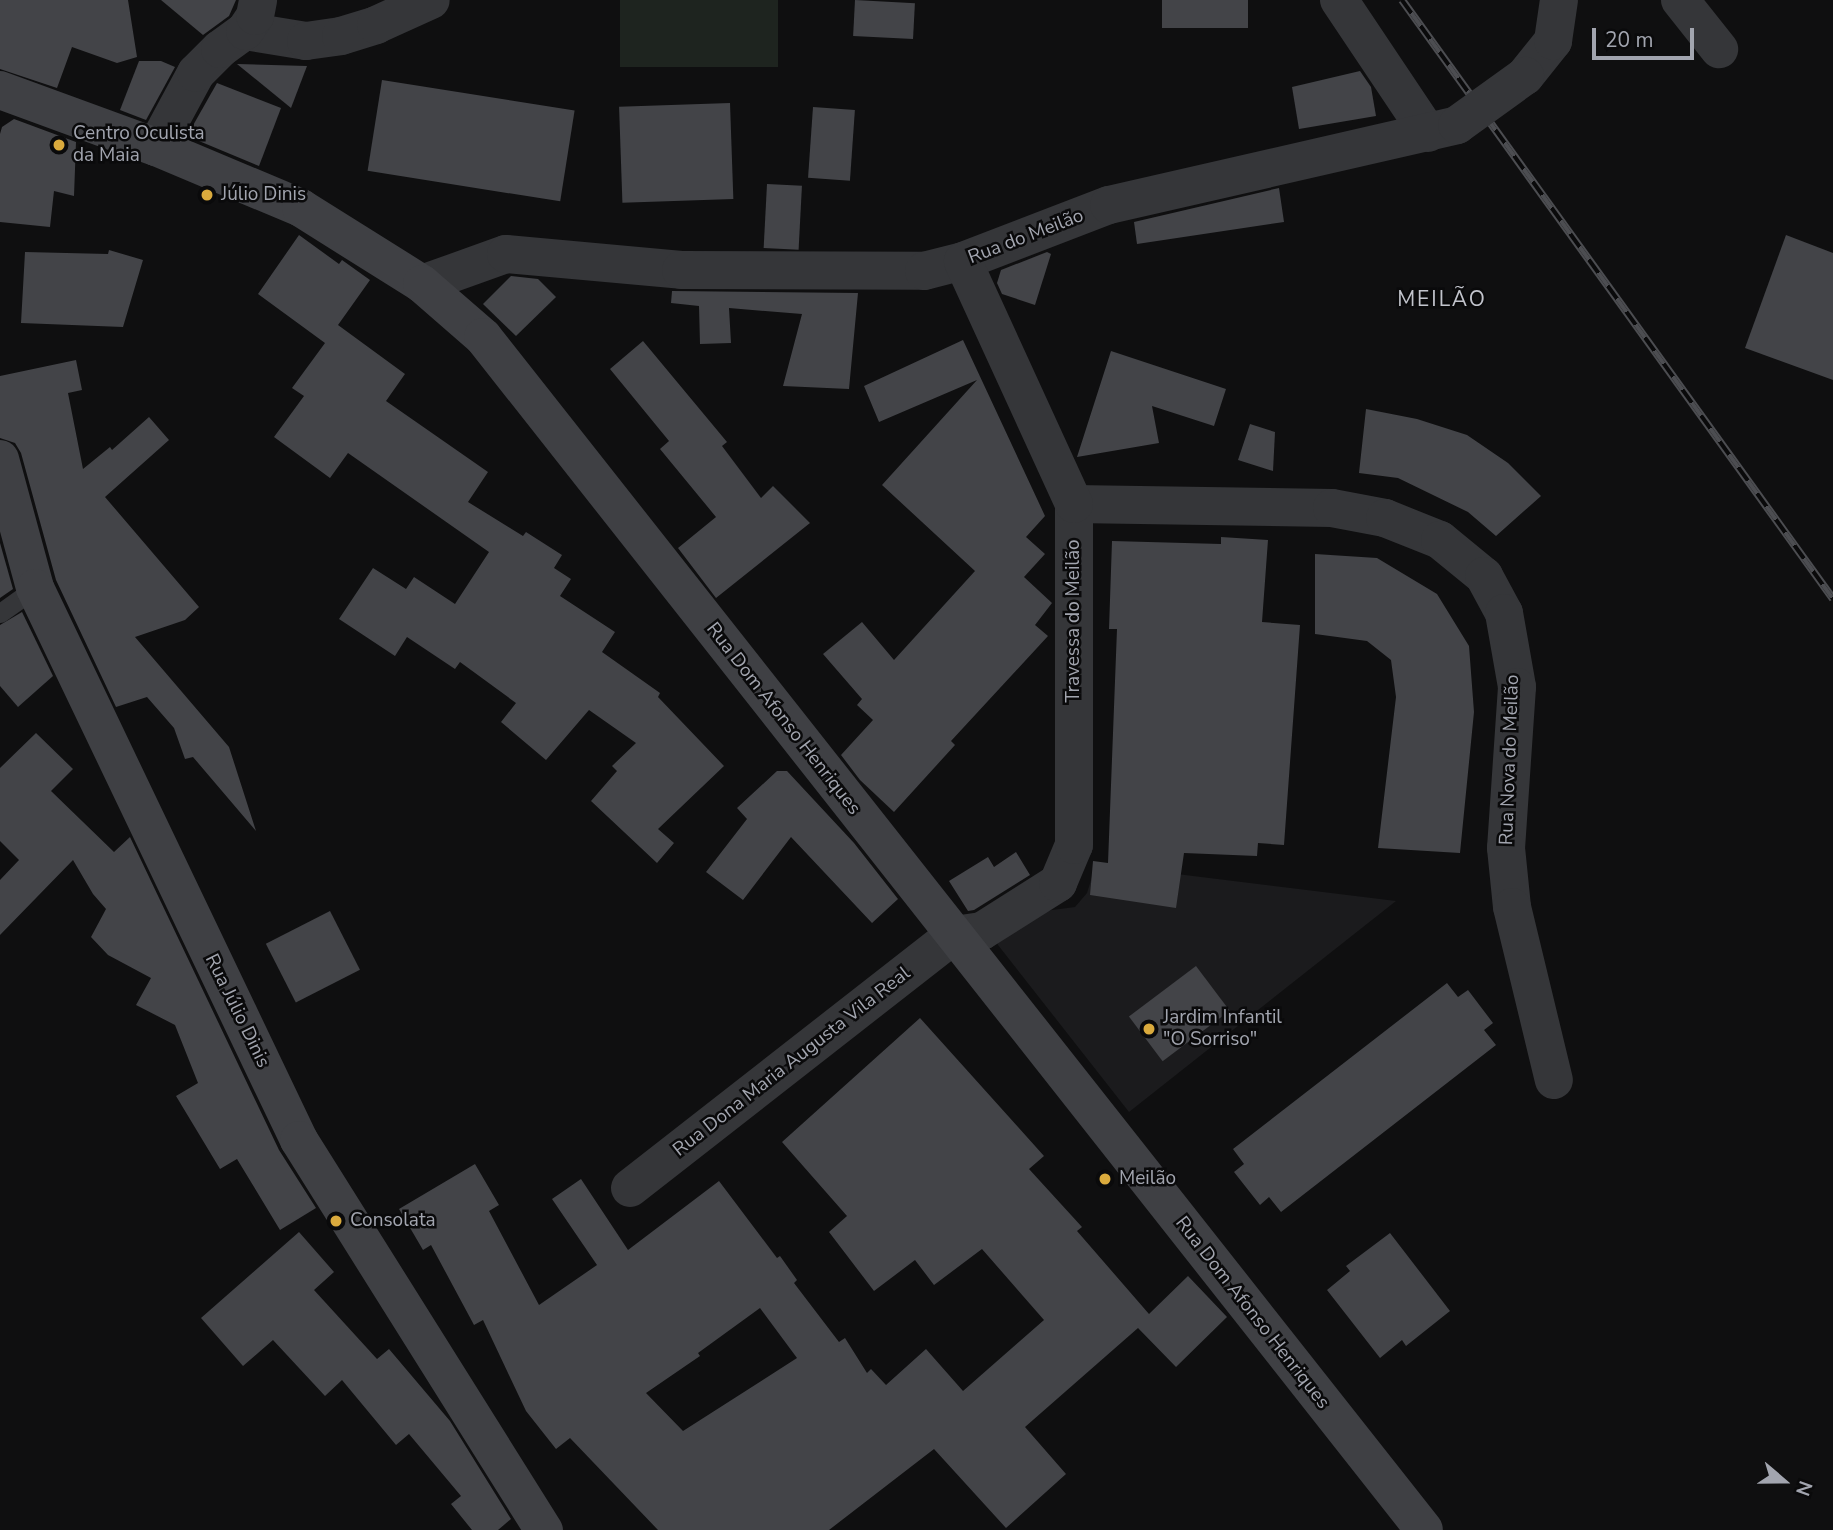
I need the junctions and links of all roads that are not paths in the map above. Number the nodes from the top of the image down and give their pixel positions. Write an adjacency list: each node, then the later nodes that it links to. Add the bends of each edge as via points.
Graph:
1 (431, 0): 5 (street, via 376,25 306,41)
2 (1339, 0): 8 (street)
3 (1559, 0): 8 (street, Rua do Meilão, bridge, via 1553,41 1525,76)
4 (1680, 0): 6 (street)
5 (251, 15): 9 (street, via 195,72)
6 (1719, 49)
7 (0, 90): 9 (main road, Rua Dom Afonso Henriques)
8 (1443, 129): 10 (street, Rua do Meilão, via 1109,205)
9 (156, 147): 11 (main road, Rua Dom Afonso Henriques, via 302,208)
10 (963, 261): 11 (street, Rua do Meilão, via 924,271 681,270 506,254); 13 (street, Travessa do Meilão)
11 (422, 284): 16 (main road, Rua Dom Afonso Henriques, via 482,337)
12 (0, 459): 14 (main road, Rua Júlio Dinis)
13 (1074, 504): 16 (street, Travessa do Meilão, via 1074,845 1058,883 982,931); 17 (street, Rua Nova do Meilão, via 1332,508 1385,518 1440,540 1484,576 1504,613 1517,687 1506,848 1512,907)
14 (35, 588): 15 (lane); 19 (main road, Rua Júlio Dinis, via 299,1140)
15 (0, 613)
16 (954, 935): 18 (street, Rua Dona Maria Augusta Vila Real); 20 (main road, Rua Dom Afonso Henriques)
17 (1554, 1080)
18 (630, 1188)
19 (545, 1529)
20 (1423, 1530)

